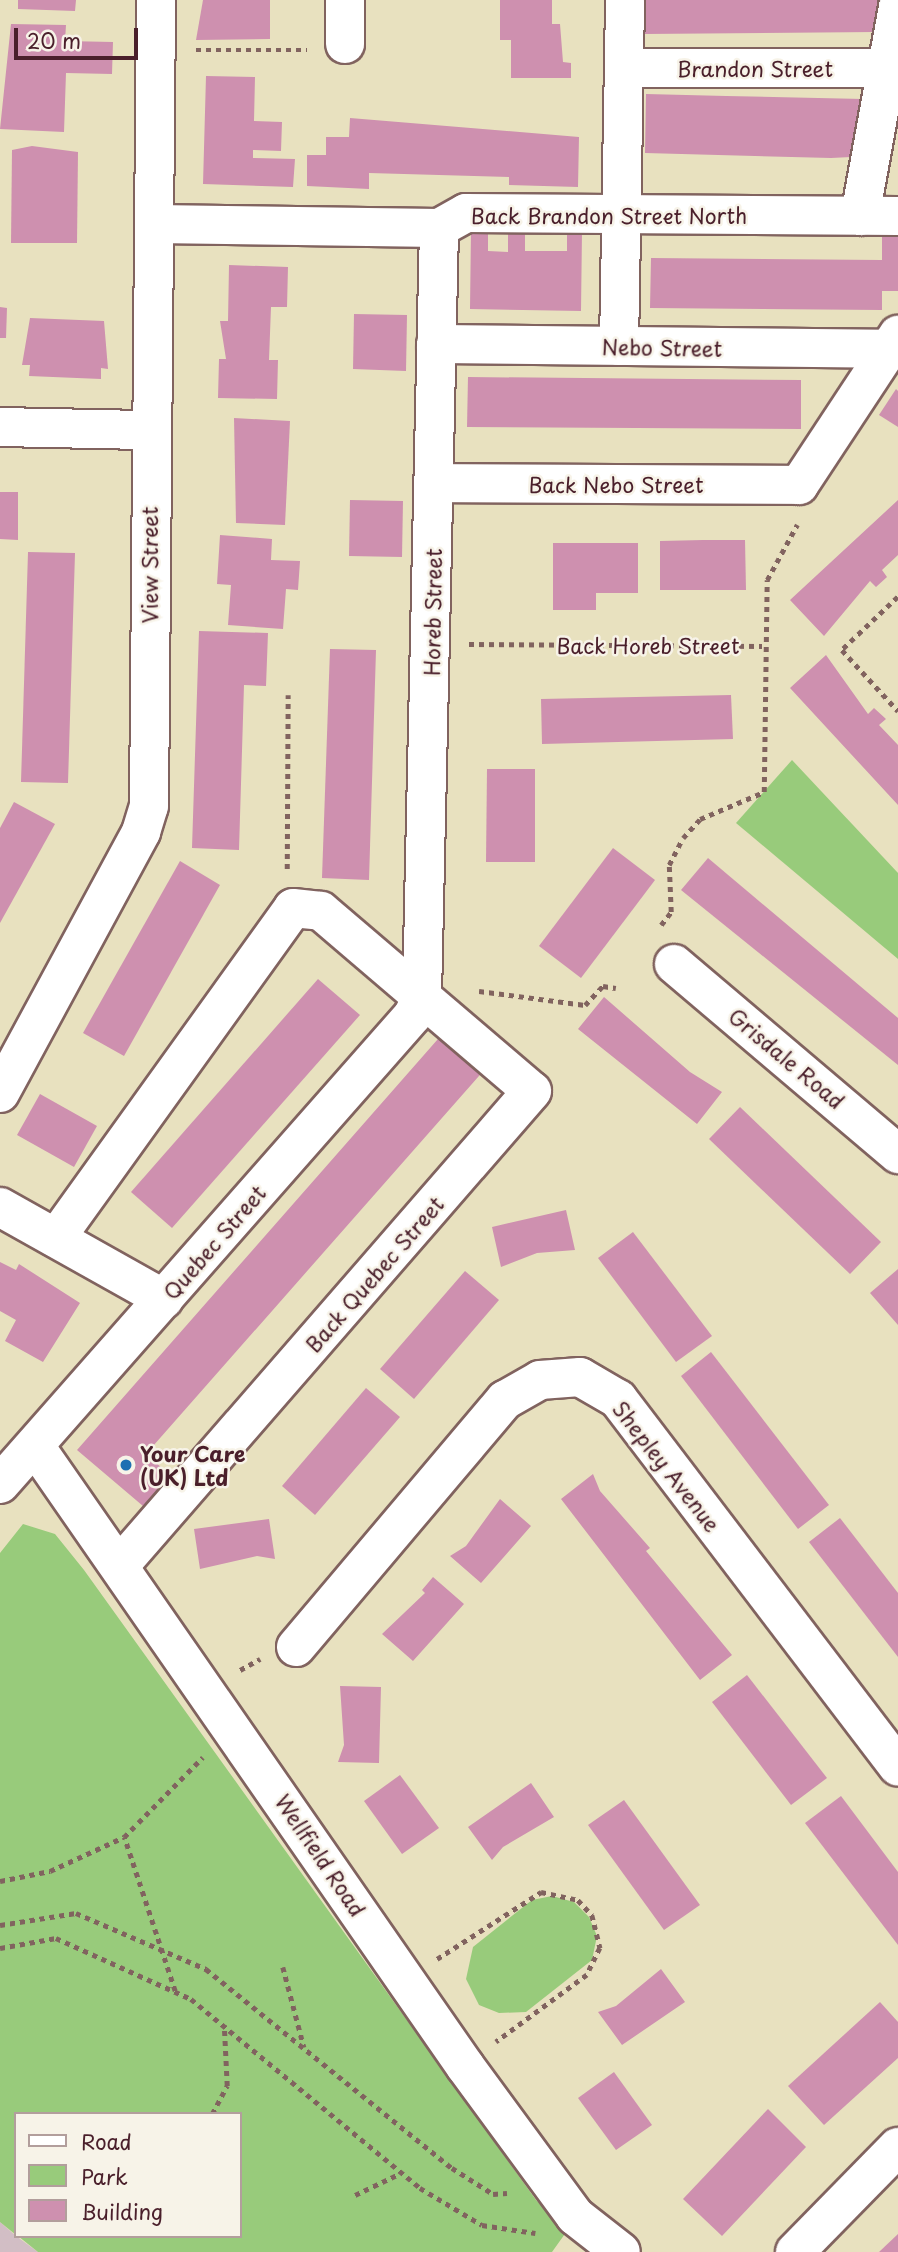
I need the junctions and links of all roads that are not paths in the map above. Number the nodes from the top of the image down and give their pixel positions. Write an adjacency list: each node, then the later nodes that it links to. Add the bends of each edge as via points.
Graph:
1 (156, 0): 11 (street, View Street)
2 (345, 0): 5 (street)
3 (625, 0): 6 (street)
4 (898, 6): 7 (street)
5 (345, 44)
6 (624, 68): 7 (street, Brandon Street); 8 (street)
7 (887, 68): 9 (street)
8 (621, 212): 9 (street, Back Brandon Street North); 12 (street, Back Brandon Street North, via 466,213); 15 (street)
9 (860, 216): 10 (street, Back Brandon Street North)
10 (898, 216)
11 (155, 224): 12 (street, Back Brandon Street North); 17 (street, View Street)
12 (439, 228): 14 (street, Horeb Street)
13 (893, 342): 15 (street, Nebo Street); 18 (street, Back Nebo Street, via 799,485)
14 (436, 344): 15 (street, Nebo Street); 18 (street, Horeb Street)
15 (619, 346)
16 (0, 427): 17 (street)
17 (149, 430): 21 (street, View Street, via 149,806 141,832)
18 (434, 483): 20 (street, Horeb Street)
19 (665, 948): 22 (street, Grisdale Road)
20 (425, 990): 24 (street, via 321,911 293,908); 25 (street, Quebec Street, via 413,1015); 28 (street, Back Quebec Street, via 532,1091)
21 (4, 1077)
22 (898, 1154)
23 (0, 1207): 24 (street)
24 (57, 1238): 25 (street)
25 (164, 1299): 26 (street, Quebec Street)
26 (35, 1446): 27 (street, Quebec Street); 28 (street, Wellfield Road)
27 (0, 1485)
28 (120, 1565): 32 (street, Wellfield Road, via 465,2066)
29 (296, 1647): 30 (street, Shepley Avenue, via 505,1400 540,1380 580,1377 618,1399)
30 (898, 1767)
31 (898, 2147): 33 (street)
32 (598, 2240)
33 (795, 2252)

